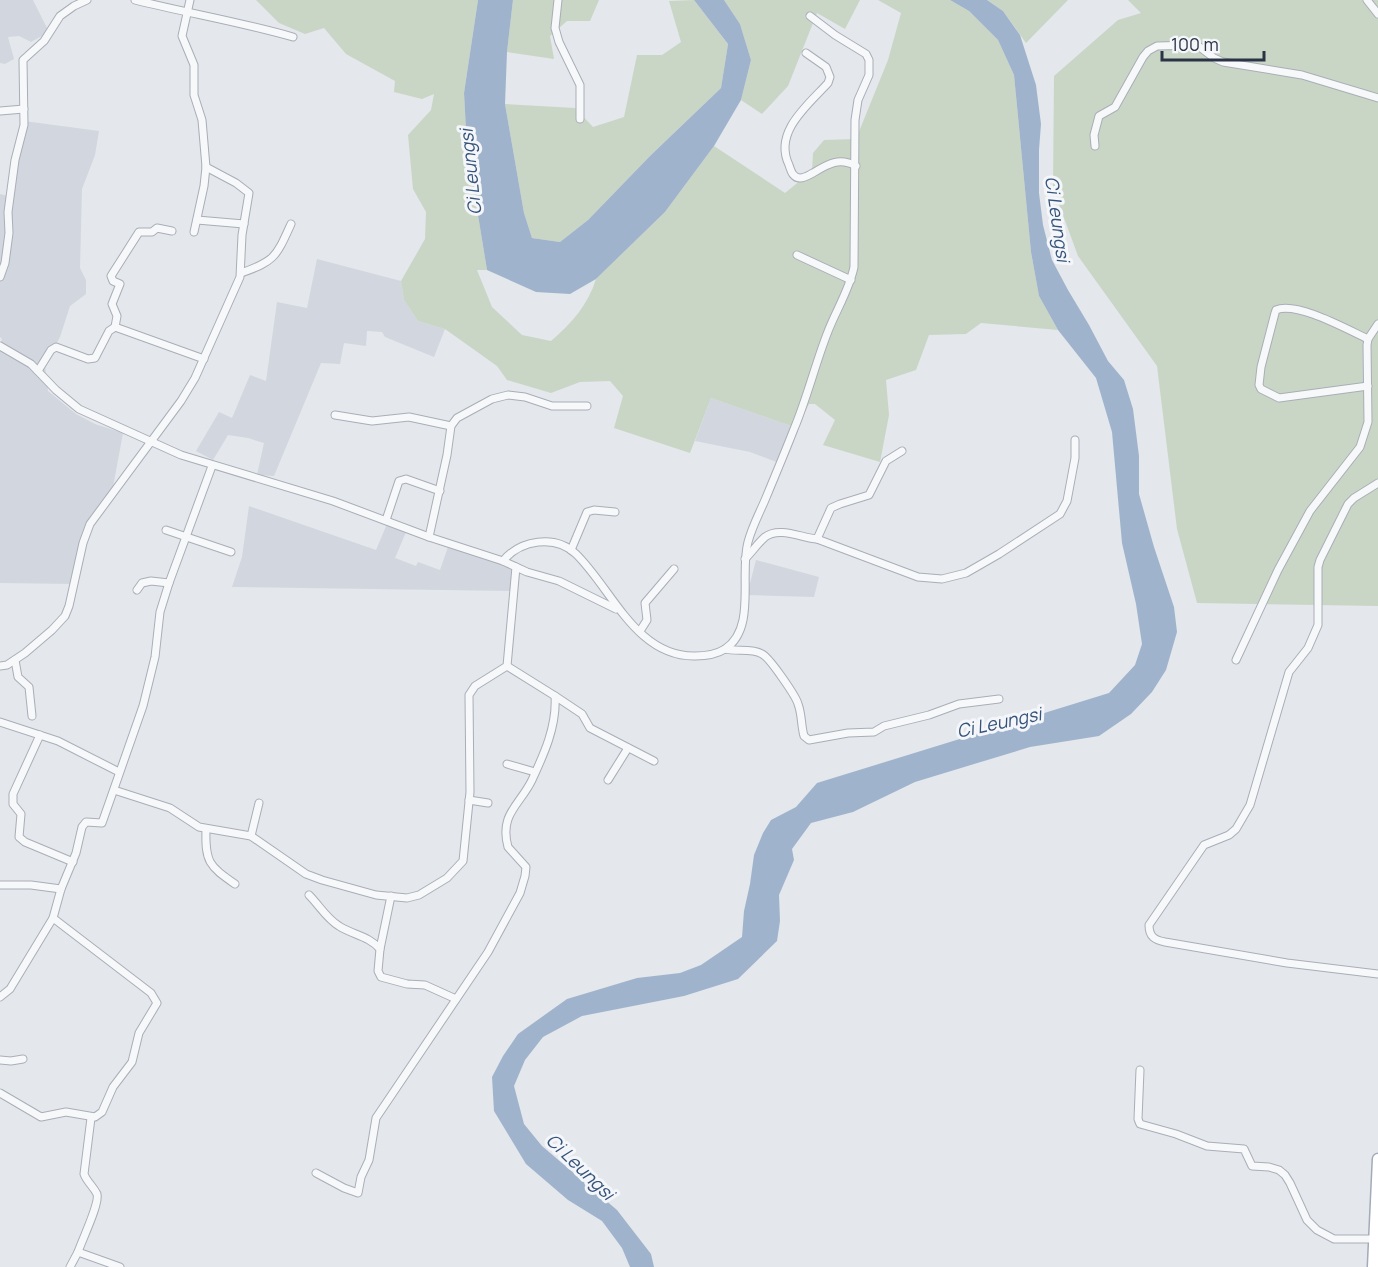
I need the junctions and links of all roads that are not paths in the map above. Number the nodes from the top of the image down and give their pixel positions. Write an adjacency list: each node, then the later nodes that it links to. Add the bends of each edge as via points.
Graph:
1 (87, 0): 12 (street, via 60,16 44,41 23,60)
2 (135, 0): 6 (street)
3 (190, 0): 6 (street)
4 (558, 0): 14 (street, via 555,28 580,85)
5 (1367, 0): 7 (street)
6 (186, 14): 9 (street, via 249,24); 16 (street, via 182,36 194,65 194,95 202,120)
7 (1378, 14)
8 (810, 16): 17 (street, via 866,54 869,60 869,75 858,100 855,120)
9 (293, 37)
10 (806, 53): 17 (street, via 826,67 830,77 791,126 785,158 798,178 836,161)
11 (1378, 98): 15 (street, via 1302,75 1223,62 1197,45 1157,46 1143,57 1115,107 1099,116)
12 (24, 109): 13 (street); 25 (street)
13 (0, 111)
14 (580, 119)
15 (1095, 146)
16 (206, 166): 18 (street); 19 (street, via 249,193)
17 (856, 166): 26 (street)
18 (197, 220): 19 (street); 22 (street)
19 (244, 224): 24 (street)
20 (291, 224): 24 (street, via 270,261)
21 (172, 231): 28 (street, via 157,228 139,232 119,261 111,276 120,284 112,304 117,316)
22 (194, 232)
23 (797, 255): 26 (street)
24 (241, 273): 31 (street)
25 (0, 277)
26 (851, 280): 51 (street, via 828,331)
27 (1378, 324): 29 (street)
28 (115, 327): 31 (street); 32 (street, via 109,330 95,358 56,347)
29 (1368, 339): 33 (street); 33 (street, via 1322,318 1283,307 1275,313 1259,385 1279,398)
30 (0, 346): 32 (street)
31 (204, 359): 38 (street, via 188,391)
32 (38, 370): 38 (street, via 79,409)
33 (1368, 386): 61 (street, via 1368,422 1360,447 1310,511)
34 (587, 406): 36 (street, via 552,406 514,395 502,396 473,408)
35 (335, 415): 36 (street, via 372,421 409,417)
36 (452, 426): 42 (street)
37 (1075, 440): 48 (street, via 1067,501 1060,514 966,573 942,579 918,577)
38 (152, 441): 40 (street); 60 (street, via 90,524 65,616)
39 (902, 451): 48 (street, via 886,461 869,495 831,508)
40 (212, 466): 44 (street); 46 (street)
41 (1378, 483): 89 (street, via 1348,504 1320,560 1318,625 1308,648 1289,672 1250,804 1236,829 1204,845 1149,925 1155,940)
42 (440, 491): 44 (street, via 406,479 399,481); 47 (street)
43 (615, 512): 49 (street, via 588,512)
44 (386, 520): 47 (street)
45 (165, 530): 46 (street)
46 (186, 536): 50 (street); 55 (street)
47 (429, 537): 52 (street)
48 (817, 539): 51 (street, via 772,533)
49 (571, 550): 52 (street, via 538,541 512,551); 57 (street)
50 (231, 552)
51 (745, 559): 59 (street, via 742,625 737,637)
52 (503, 561): 53 (street)
53 (516, 567): 57 (street, via 559,581); 63 (street)
54 (674, 569): 58 (street, via 645,603 647,620)
55 (169, 583): 56 (street, via 151,580); 72 (street, via 160,612 151,674)
56 (137, 590)
57 (619, 610): 58 (street)
58 (640, 631): 59 (street, via 659,648 681,656 705,656)
59 (724, 649): 65 (street, via 759,652 768,659 795,695 804,736 809,740 874,732 959,704)
60 (15, 660): 62 (street); 66 (street, via 18,677 29,687)
61 (1236, 660)
62 (0, 666)
63 (507, 666): 64 (street); 76 (street, via 470,692)
64 (555, 696): 69 (street, via 582,714 590,728); 73 (street, via 548,745)
65 (999, 699)
66 (32, 716)
67 (0, 722): 68 (street)
68 (40, 735): 72 (street); 81 (street, via 13,794 21,814 19,837)
69 (628, 748): 70 (street); 74 (street)
70 (654, 761)
71 (507, 764): 73 (street)
72 (119, 772): 75 (street)
73 (535, 772): 91 (street, via 525,794 509,813 507,831 508,847 526,867 523,886 488,952)
74 (608, 780)
75 (114, 790): 79 (street, via 170,808); 81 (street, via 102,823 83,825)
76 (469, 800): 78 (street); 86 (street, via 460,866 428,891 408,898)
77 (259, 803): 80 (street)
78 (488, 803)
79 (206, 829): 80 (street); 82 (street, via 206,851 213,869)
80 (251, 836): 86 (street, via 306,874 361,892)
81 (73, 862): 84 (street)
82 (236, 884)
83 (0, 885): 84 (street)
84 (61, 889): 87 (street)
85 (309, 895): 88 (street, via 339,926 371,940)
86 (391, 896): 88 (street)
87 (53, 918): 90 (street, via 10,989); 96 (street, via 156,1000 139,1033 130,1064 113,1087 102,1112)
88 (380, 949): 91 (street, via 381,977 425,985)
89 (1378, 974)
90 (0, 997)
91 (456, 999): 98 (street, via 376,1118 358,1193)
92 (23, 1059): 93 (street)
93 (0, 1060)
94 (1140, 1070): 99 (street, via 1140,1124 1207,1146 1244,1149 1252,1166 1275,1168 1286,1177 1307,1220 1317,1230 1334,1239)
95 (0, 1093): 96 (street, via 41,1117 66,1112)
96 (91, 1118): 100 (street, via 84,1174 98,1202)
97 (1378, 1159): 99 (main road)
98 (316, 1173)
99 (1375, 1239): 103 (main road)
100 (78, 1252): 101 (street); 102 (street)
101 (70, 1267)
102 (120, 1267)
103 (1373, 1267)

